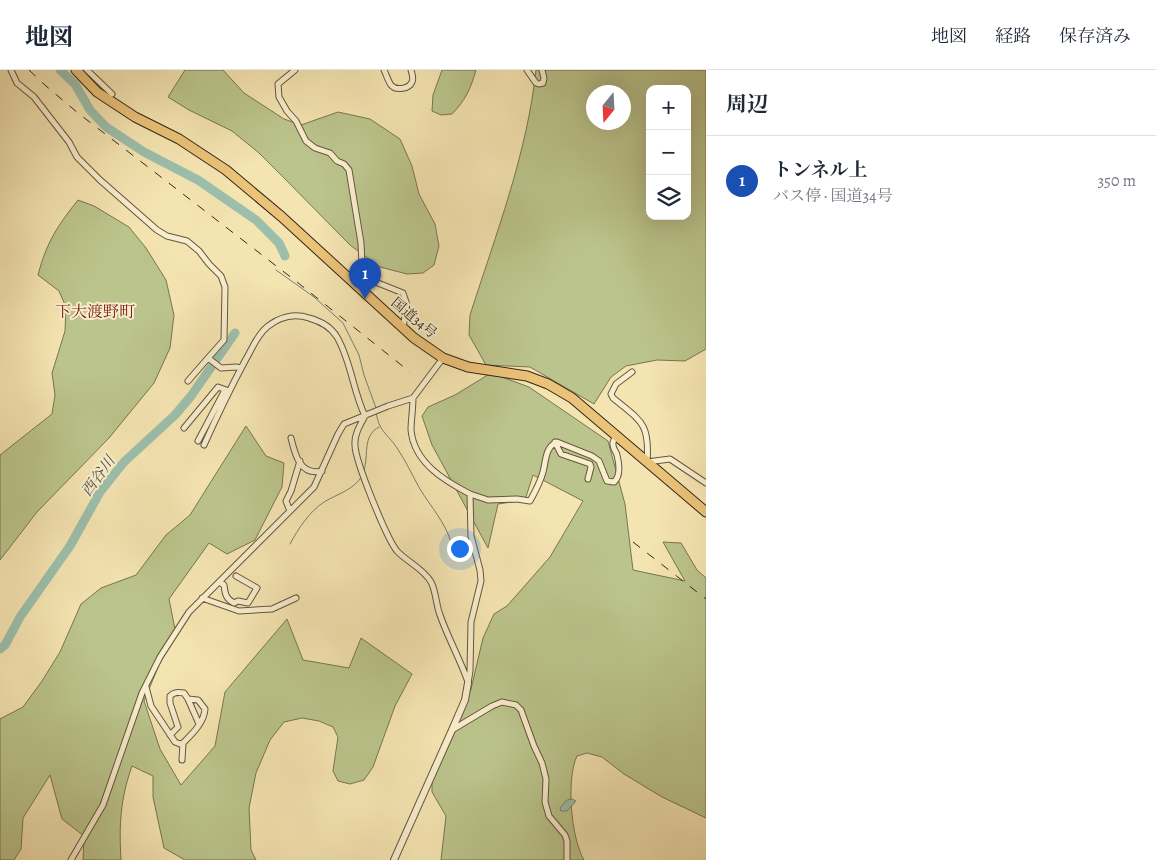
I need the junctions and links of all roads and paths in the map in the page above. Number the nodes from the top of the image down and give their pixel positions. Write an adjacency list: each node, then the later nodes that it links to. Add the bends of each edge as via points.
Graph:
1 (11, 70): 12 (street, via 18,83 34,97 69,142 77,157 100,180 157,230 187,241 220,276 226,301 224,340)
2 (76, 70): 10 (highway, 国道34号, via 97,92 226,170)
3 (87, 70): 9 (street)
4 (295, 70): 10 (street, via 278,84 280,97 306,141 314,148 330,153 349,170 362,265 373,280 404,293 407,305)
5 (384, 70): 6 (street, via 391,85 401,88 412,83)
6 (411, 70)
7 (526, 70): 8 (street, via 539,84 543,83)
8 (542, 70)
9 (112, 94)
10 (403, 328): 11 (highway, 国道34号)
11 (443, 358): 17 (street); 20 (highway, 国道34号, via 468,367 520,375 548,384 572,398)
12 (209, 359): 13 (street, via 220,368); 15 (street)
13 (241, 368): 16 (street); 18 (street, via 265,328 290,316 316,320 336,336)
14 (632, 372): 26 (street, via 616,384 611,394 644,426)
15 (188, 381)
16 (227, 390): 19 (street, via 218,387); 22 (street); 24 (street)
17 (413, 398): 18 (street); 30 (street, via 411,430 418,452 444,480)
18 (365, 416): 27 (street, via 344,424); 37 (street, via 354,443 366,484 396,550 432,583 439,614)
19 (184, 428)
20 (616, 436): 23 (street, via 613,447 618,476 614,482 607,480 592,456); 26 (highway, 国道34号)
21 (291, 438): 25 (street)
22 (198, 441)
23 (555, 442): 28 (street, via 561,454 590,464); 30 (street, via 546,455 543,472 530,502 517,498 488,500)
24 (204, 445)
25 (300, 461): 27 (street, via 305,470); 31 (street, via 286,501)
26 (647, 462): 29 (street, via 670,459); 32 (highway, 国道34号)
27 (322, 471): 31 (street, via 314,486)
28 (588, 478)
29 (706, 483)
30 (470, 494): 37 (street, via 471,536 481,581 471,622)
31 (290, 511): 34 (street)
32 (706, 512)
33 (236, 576): 34 (street, via 257,588 248,603 229,601 224,585)
34 (219, 582): 35 (street)
35 (202, 598): 36 (street, via 239,611 272,609); 38 (street, via 160,657)
36 (296, 598)
37 (468, 682): 41 (street, via 465,700)
38 (146, 687): 42 (street, via 151,706); 45 (street, via 103,805)
39 (188, 699): 40 (street); 40 (street, via 202,703 205,709); 42 (street, via 180,692 170,696 178,727)
40 (202, 721): 43 (street)
41 (452, 730): 46 (street); 47 (street, via 502,702 522,710 542,763 549,816 565,835)
42 (170, 735): 43 (street, via 175,742)
43 (183, 743): 44 (street)
44 (182, 760)
45 (70, 860)
46 (394, 860)
47 (567, 860)

